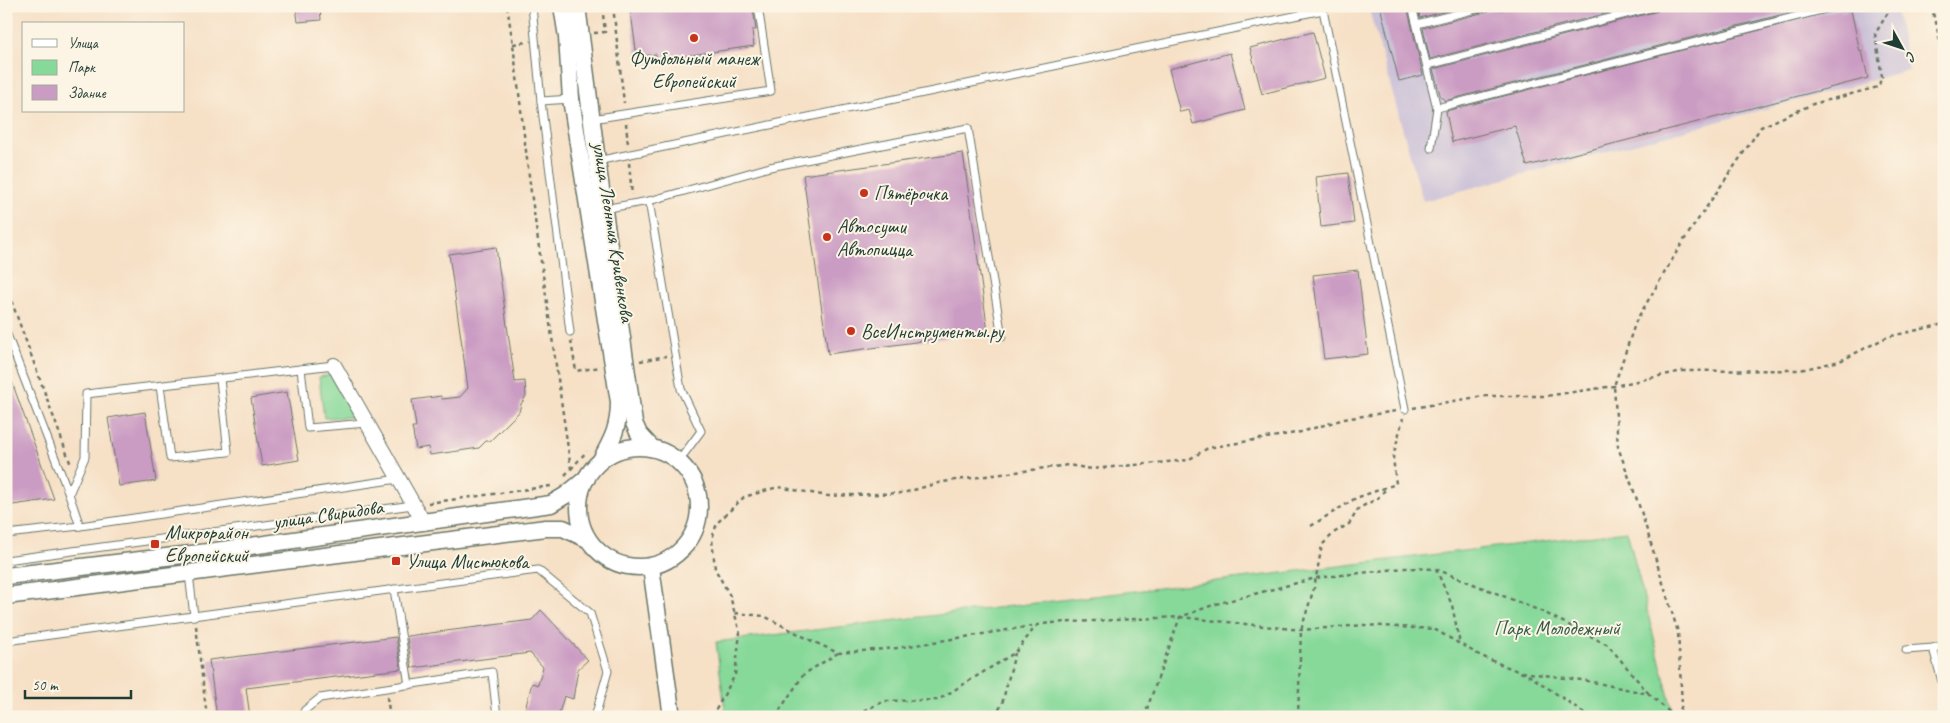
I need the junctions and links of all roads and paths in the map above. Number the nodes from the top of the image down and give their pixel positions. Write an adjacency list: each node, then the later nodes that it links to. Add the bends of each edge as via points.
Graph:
1 (507, 6): 41 (path)
2 (532, 6): 17 (lane)
3 (562, 6): 16 (street, улица Леонтия Кривенкова)
4 (577, 6): 19 (street, улица Леонтия Кривенкова)
5 (758, 6): 19 (lane, via 771,91)
6 (1412, 6): 13 (lane)
7 (1488, 6): 13 (lane)
8 (1657, 6): 15 (lane)
9 (1837, 6): 18 (lane)
10 (1892, 6): 34 (path, via 1875,34 1882,76 1878,87 1814,104 1761,127 1682,243 1636,321)
11 (1930, 6): 14 (path)
12 (1322, 8): 21 (lane); 35 (lane)
13 (1417, 24): 15 (lane)
14 (1944, 63)
15 (1428, 65): 18 (lane)
16 (571, 99): 17 (lane); 39 (street, улица Леонтия Кривенкова, via 619,402 619,422)
17 (541, 101): 27 (lane)
18 (1437, 108): 20 (lane)
19 (591, 119): 21 (street, улица Леонтия Кривенкова)
20 (1431, 148)
21 (597, 161): 23 (street, улица Леонтия Кривенкова)
22 (649, 201): 23 (lane); 28 (lane, via 770,167 968,128); 40 (lane, via 681,389 701,431)
23 (603, 209): 38 (street, улица Леонтия Кривенкова, via 634,423)
24 (6, 286): 42 (path)
25 (1944, 324): 34 (path, via 1887,337 1840,361 1800,370 1682,371)
26 (6, 332): 48 (lane)
27 (570, 332): 31 (path, via 576,371 599,368)
28 (1002, 337)
29 (334, 365): 30 (lane); 36 (street)
30 (301, 369): 32 (lane); 36 (lane, via 308,428)
31 (601, 376)
32 (220, 378): 33 (lane); 33 (lane, via 228,452 170,458)
33 (160, 386): 42 (lane, via 86,394 85,457)
34 (1614, 386): 35 (path, via 1546,396 1483,396); 93 (path, via 1618,447 1678,632 1682,705)
35 (1405, 409): 47 (path, via 1393,457 1396,484); 63 (path, via 1208,448 1188,460 1092,469 1068,465 942,482 903,493 828,496 778,487 744,497 717,523 712,539 715,568 730,596)
36 (366, 423): 44 (street)
37 (591, 447): 41 (path)
38 (652, 448): 39 (street, via 634,446 618,450); 40 (street, via 671,455)
39 (601, 460): 43 (street)
40 (678, 462): 56 (street, via 690,473 698,493 699,517 688,542 670,560)
41 (571, 469): 45 (path)
42 (76, 478): 48 (lane)
43 (586, 478): 50 (street, улица Свиридова, via 550,504); 54 (street, via 580,504)
44 (398, 479): 49 (street); 51 (lane)
45 (560, 480)
46 (555, 485): 49 (path)
47 (1386, 489): 52 (path, via 1356,498); 60 (path, via 1377,499 1358,508 1349,524 1322,545)
48 (69, 494): 51 (lane)
49 (413, 505): 50 (street); 55 (lane)
50 (424, 523): 59 (street, улица Свиридова)
51 (80, 526): 53 (lane)
52 (1311, 526)
53 (6, 534)
54 (585, 538): 56 (street, via 596,551 618,564); 58 (street, улица Свиридова, via 563,528 546,528)
55 (6, 560)
56 (652, 567): 85 (street)
57 (1436, 570): 60 (path, via 1405,568); 69 (path, via 1452,605); 79 (path, via 1543,612 1608,645)
58 (189, 574): 62 (street, улица Свиридова); 64 (lane)
59 (6, 576)
60 (1316, 578): 65 (path, via 1216,604); 67 (path)
61 (394, 590): 64 (lane); 76 (lane); 84 (lane, via 538,570 590,614 608,671)
62 (6, 596)
63 (734, 613): 74 (path, via 764,616); 86 (path, via 740,633 735,675)
64 (194, 616): 68 (lane); 80 (path)
65 (1180, 617): 66 (path); 67 (path); 90 (path)
66 (1037, 625): 73 (path); 74 (path, via 896,648)
67 (1301, 630): 69 (path, via 1364,624 1434,629); 91 (path)
68 (6, 641)
69 (1460, 644): 75 (path)
70 (1944, 645): 71 (lane)
71 (1933, 648): 72 (lane); 78 (lane)
72 (1906, 650)
73 (1016, 652): 88 (path, via 938,700 885,702); 89 (path, via 1002,704)
74 (838, 653): 87 (path, via 804,674)
75 (1518, 671): 79 (path); 92 (path)
76 (409, 685): 77 (lane); 83 (lane, via 492,672)
77 (386, 688): 81 (lane, via 320,698); 82 (path)
78 (1944, 689)
79 (1649, 694): 93 (path)
80 (206, 717)
81 (301, 717)
82 (390, 717)
83 (497, 717)
84 (595, 717)
85 (672, 717)
86 (712, 717)
87 (775, 717)
88 (849, 717)
89 (995, 717)
90 (1144, 717)
91 (1298, 717)
92 (1590, 717)
93 (1676, 717)

